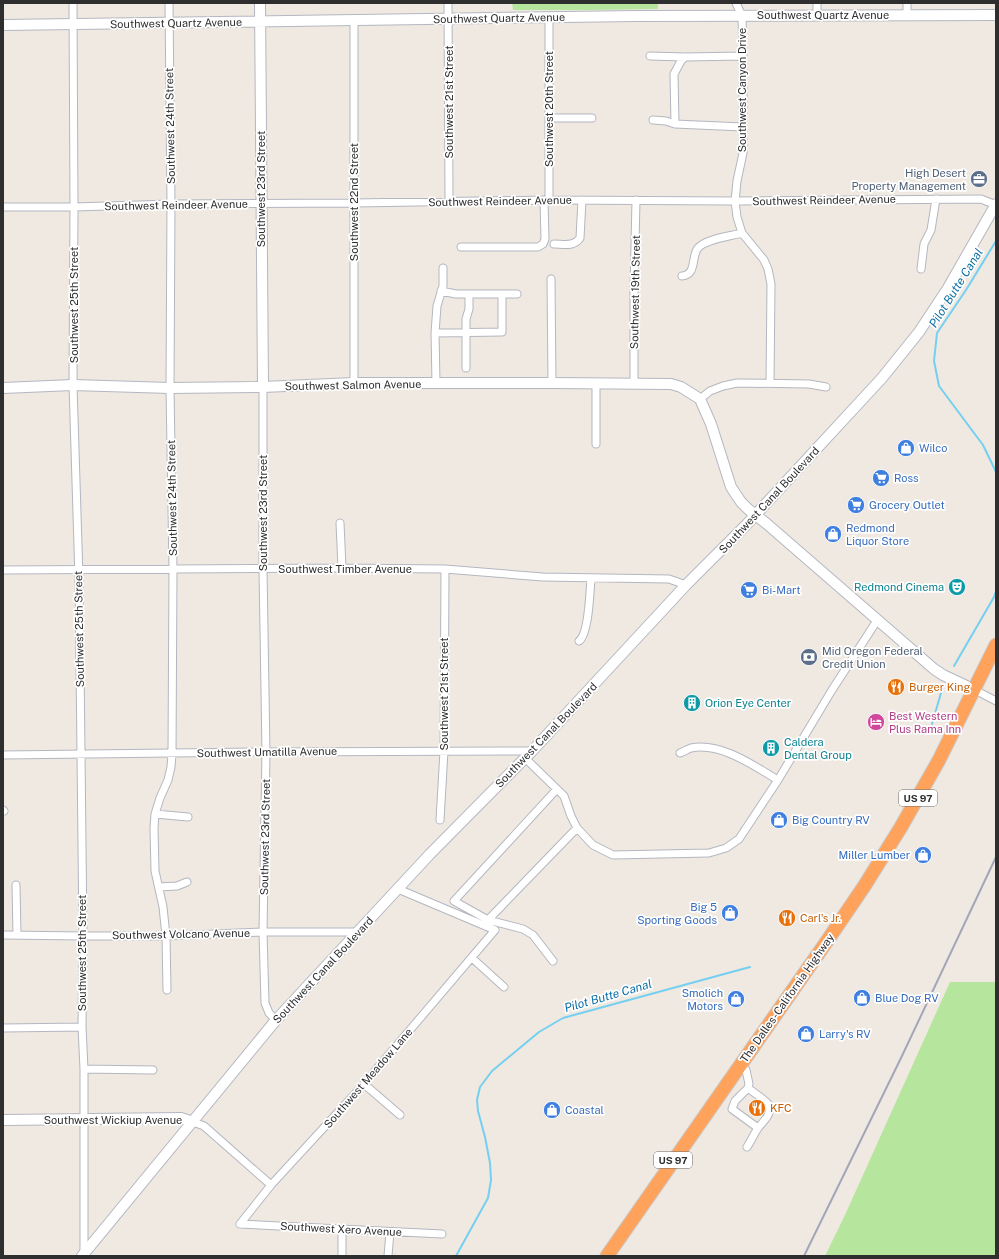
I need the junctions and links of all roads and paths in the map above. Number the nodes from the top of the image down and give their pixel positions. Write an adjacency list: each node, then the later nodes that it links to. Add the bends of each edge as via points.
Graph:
1 (73, 3): 17 (street, Southwest 25th Street)
2 (169, 3): 16 (street, Southwest 24th Street)
3 (260, 3): 15 (main road, Southwest 23rd Street)
4 (448, 3): 13 (street, Southwest 21st Street)
5 (736, 3): 11 (street, Southwest Canyon Drive)
6 (817, 3): 8 (street)
7 (907, 3): 9 (street)
8 (817, 15): 9 (main road, Southwest Quartz Avenue); 11 (main road, Southwest Quartz Avenue)
9 (906, 15): 10 (main road, Southwest Quartz Avenue)
10 (996, 15)
11 (742, 16): 12 (main road, Southwest Quartz Avenue); 20 (street, Southwest Canyon Drive)
12 (548, 18): 13 (main road, Southwest Quartz Avenue); 22 (street, Southwest 20th Street)
13 (448, 19): 14 (main road, Southwest Quartz Avenue); 32 (street, Southwest 21st Street)
14 (354, 20): 15 (main road, Southwest Quartz Avenue); 35 (street, Southwest 22nd Street)
15 (261, 22): 16 (main road, Southwest Quartz Avenue); 34 (main road, Southwest 23rd Street)
16 (169, 23): 17 (main road, Southwest Quartz Avenue); 33 (street, Southwest 24th Street)
17 (73, 24): 18 (main road, Southwest Quartz Avenue); 38 (street, Southwest 25th Street)
18 (3, 25)
19 (650, 56): 21 (street)
20 (744, 56): 21 (street); 26 (street, Southwest Canyon Drive)
21 (685, 57): 25 (street, via 674,74)
22 (549, 118): 23 (street); 28 (street, Southwest 20th Street)
23 (592, 118)
24 (653, 120): 25 (street)
25 (675, 124): 26 (street)
26 (743, 127): 31 (street, Southwest Canyon Drive, via 743,153)
27 (936, 199): 31 (street, Southwest Reindeer Avenue); 36 (street, Southwest Reindeer Avenue, via 981,199); 43 (street, via 931,230 924,244)
28 (547, 200): 29 (street, Southwest Reindeer Avenue); 32 (street, Southwest Reindeer Avenue); 41 (street, Southwest 20th Street, via 544,239 543,244 538,247)
29 (582, 200): 30 (street, Southwest Reindeer Avenue); 40 (street, via 578,242)
30 (636, 200): 31 (street, Southwest Reindeer Avenue); 56 (street, Southwest 19th Street)
31 (735, 201): 39 (street, Southwest Canyon Drive)
32 (449, 202): 35 (street, Southwest Reindeer Avenue)
33 (171, 204): 34 (street, Southwest Reindeer Avenue); 38 (street, Southwest Reindeer Avenue); 63 (street, Southwest 24th Street)
34 (261, 204): 35 (street, Southwest Reindeer Avenue); 60 (main road, Southwest 23rd Street)
35 (354, 204): 58 (street, Southwest 22nd Street)
36 (996, 204): 66 (main road, Southwest Canal Boulevard, via 948,288 903,353)
37 (3, 207): 38 (street, Southwest Reindeer Avenue)
38 (74, 207): 59 (street, Southwest 25th Street)
39 (742, 233): 44 (street, via 702,244 696,249 694,266 690,272); 57 (street, Southwest Canyon Drive, via 764,260 770,275)
40 (554, 244)
41 (461, 247)
42 (443, 268): 46 (street)
43 (921, 269)
44 (682, 276)
45 (551, 279): 54 (street)
46 (441, 291): 47 (street); 51 (street)
47 (469, 294): 48 (street); 50 (street)
48 (502, 294): 49 (street); 50 (street, via 502,332)
49 (517, 294)
50 (467, 332): 51 (street); 52 (street)
51 (435, 333): 53 (street)
52 (466, 368)
53 (436, 383): 54 (main road, Southwest Salmon Avenue); 58 (main road, Southwest Salmon Avenue)
54 (552, 383): 55 (main road, Southwest Salmon Avenue)
55 (596, 383): 56 (main road, Southwest Salmon Avenue); 65 (street)
56 (634, 383): 64 (main road, Southwest Salmon Avenue, via 671,384)
57 (770, 383): 61 (street); 64 (street, via 737,383 723,386 710,391)
58 (354, 384): 60 (main road, Southwest Salmon Avenue)
59 (73, 385): 62 (main road, Southwest Salmon Avenue); 63 (main road, Southwest Salmon Avenue); 73 (street, Southwest 25th Street)
60 (263, 387): 63 (main road, Southwest Salmon Avenue); 71 (street, Southwest 23rd Street)
61 (826, 387)
62 (3, 388)
63 (170, 388): 70 (street, Southwest 24th Street)
64 (700, 399): 66 (main road, via 711,424 731,487 741,502)
65 (596, 444)
66 (755, 515): 75 (main road, Southwest Canal Boulevard); 76 (main road)
67 (340, 523): 68 (street)
68 (342, 568): 69 (street, Southwest Timber Avenue); 71 (street, Southwest Timber Avenue)
69 (445, 568): 74 (street, Southwest Timber Avenue, via 543,577); 81 (street, Southwest 21st Street)
70 (173, 569): 71 (street, Southwest Timber Avenue); 73 (street, Southwest Timber Avenue); 84 (street, Southwest 24th Street)
71 (263, 569): 82 (street, Southwest 23rd Street)
72 (3, 570): 73 (street, Southwest Timber Avenue)
73 (78, 570): 83 (street, Southwest 25th Street)
74 (591, 578): 75 (street, Southwest Timber Avenue, via 669,579); 77 (street, via 589,608 583,639)
75 (686, 585): 85 (main road, Southwest Canal Boulevard)
76 (878, 619): 79 (main road, via 934,669); 88 (street)
77 (579, 641)
78 (996, 645): 79 (highway, The Dalles-California Highway / US 97)
79 (975, 690): 80 (street); 112 (highway, The Dalles-California Highway / US 97, via 939,760 865,885)
80 (996, 701)
81 (444, 751): 82 (street, Southwest Umatilla Avenue); 85 (street, Southwest Umatilla Avenue); 92 (street, Southwest 21st Street)
82 (266, 752): 84 (street, Southwest Umatilla Avenue); 99 (street, Southwest 23rd Street)
83 (81, 754): 84 (street, Southwest Umatilla Avenue); 87 (street, Southwest Umatilla Avenue); 103 (street, Southwest 25th Street)
84 (172, 754): 90 (street, Southwest 24th Street, via 168,780)
85 (528, 754): 89 (street); 97 (main road, Southwest Canal Boulevard)
86 (680, 754): 88 (street, via 691,748 709,748 733,754)
87 (3, 756)
88 (778, 780): 93 (street, via 739,839 726,848 709,853 613,855 593,845)
89 (557, 789): 93 (street, via 564,796); 98 (street, via 454,901)
90 (155, 814): 91 (street); 96 (street, Southwest 24th Street, via 154,871)
91 (188, 817)
92 (440, 820)
93 (577, 828): 98 (street)
94 (187, 882): 96 (street, via 177,886)
95 (16, 885): 102 (street)
96 (159, 887): 104 (street, Southwest 24th Street)
97 (398, 889): 100 (main road, Southwest Canal Boulevard); 105 (street, Southwest Meadow Lane, via 495,930)
98 (488, 920): 106 (street, via 523,929 533,935)
99 (263, 932): 100 (street, Southwest Volcano Avenue); 104 (street, Southwest Volcano Avenue); 109 (street, Southwest 23rd Street, via 265,1003 269,1013)
100 (358, 932): 109 (main road, Southwest Canal Boulevard)
101 (3, 935): 102 (street, Southwest Volcano Avenue)
102 (16, 935): 103 (street, Southwest Volcano Avenue)
103 (83, 936): 104 (street, Southwest Volcano Avenue); 110 (street, Southwest 25th Street)
104 (166, 936): 108 (street, Southwest 24th Street)
105 (472, 958): 107 (street); 115 (street, Southwest Meadow Lane)
106 (553, 961)
107 (504, 987)
108 (166, 990)
109 (276, 1020): 120 (main road, Southwest Canal Boulevard)
110 (82, 1027): 111 (street); 113 (street, Southwest 25th Street)
111 (3, 1028)
112 (740, 1065): 116 (street, via 746,1070); 131 (highway, The Dalles-California Highway / US 97)
113 (84, 1069): 114 (street); 118 (street, Southwest 25th Street)
114 (153, 1070)
115 (364, 1084): 117 (street); 123 (street, Southwest Meadow Lane)
116 (748, 1088): 121 (street, via 770,1107 768,1115); 121 (street, via 735,1101 732,1109)
117 (400, 1115)
118 (84, 1119): 119 (main road, Southwest Wickiup Avenue); 120 (main road, Southwest Wickiup Avenue, via 181,1118); 128 (street, Southwest 25th Street)
119 (3, 1120)
120 (193, 1122): 123 (street, Southwest Wickiup Avenue, via 204,1126); 128 (main road, Southwest Canal Boulevard)
121 (758, 1128): 122 (street)
122 (747, 1147)
123 (271, 1185): 124 (street, Southwest Meadow Lane)
124 (240, 1224): 125 (street, Southwest Xero Avenue)
125 (342, 1229): 126 (street, Southwest Xero Avenue); 129 (street)
126 (390, 1232): 127 (street, Southwest Xero Avenue); 130 (street)
127 (442, 1234)
128 (83, 1255)
129 (342, 1256)
130 (388, 1256)
131 (607, 1256)

